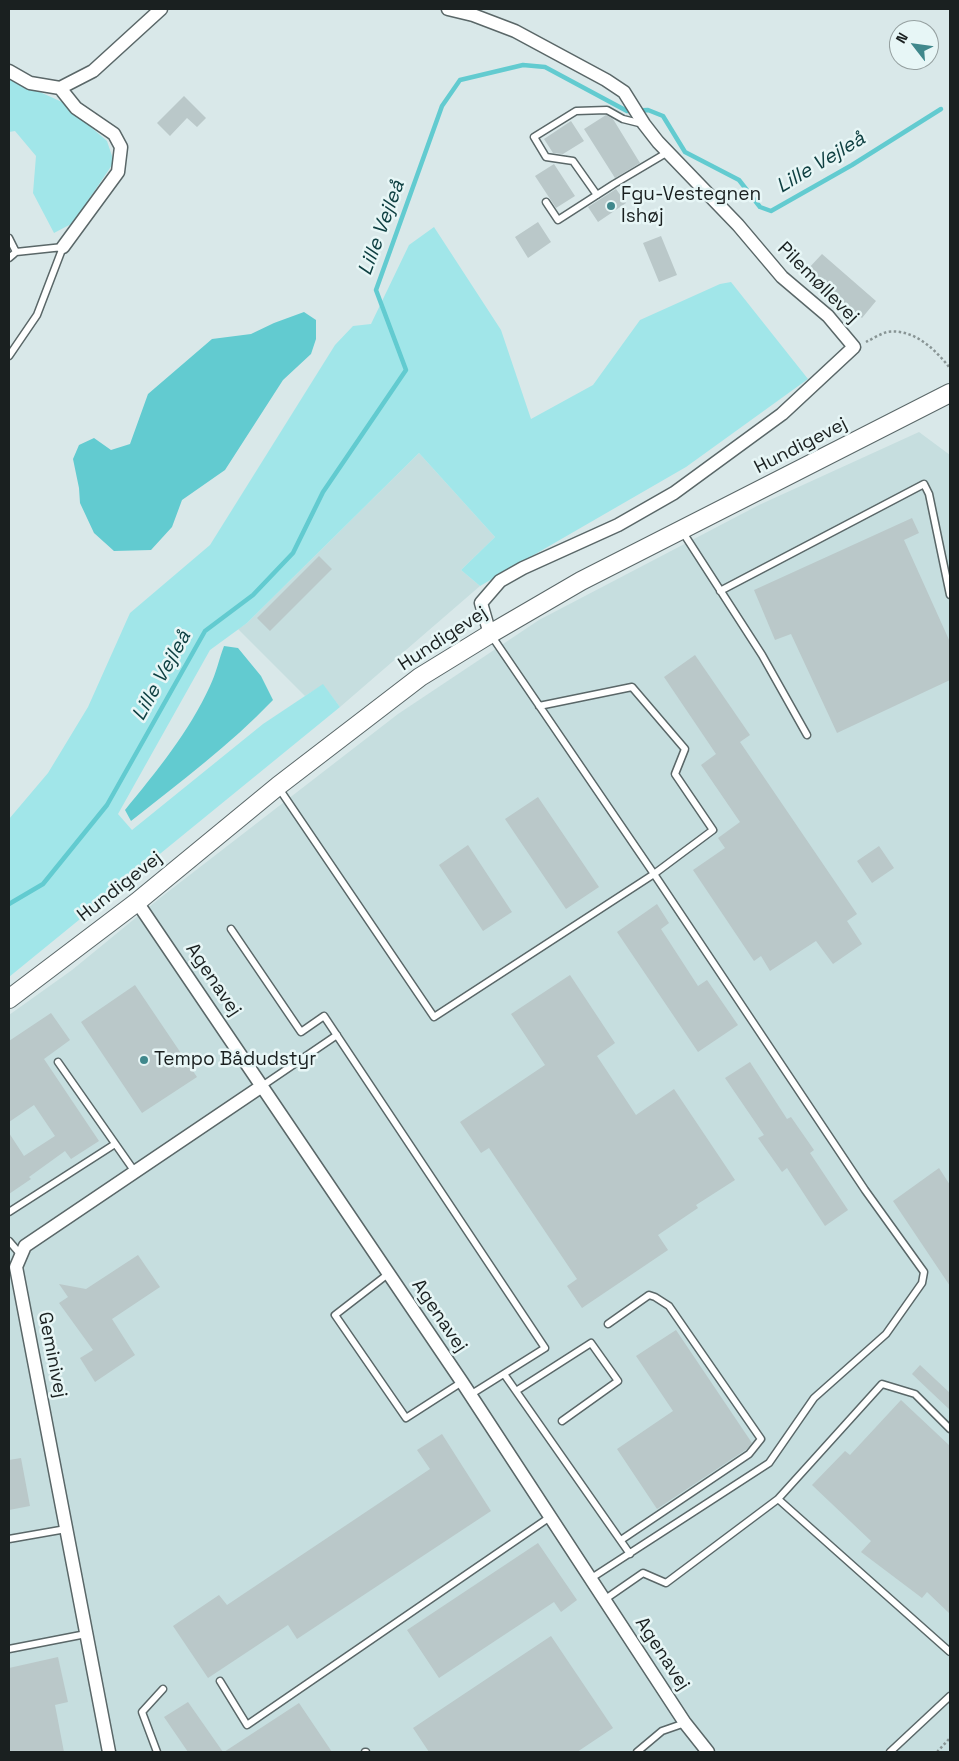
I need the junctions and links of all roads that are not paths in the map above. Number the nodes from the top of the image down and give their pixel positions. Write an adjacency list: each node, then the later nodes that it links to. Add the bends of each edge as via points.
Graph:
1 (161, 9): 4 (street, via 93,71)
2 (448, 9): 5 (street, Pilemøllevej, via 515,31 606,80 624,92)
3 (9, 71): 4 (street, via 30,83)
4 (60, 88): 10 (street, via 76,108 114,134 121,147 118,172)
5 (644, 124): 6 (street, Pilemøllevej); 7 (lane, via 623,119 607,110 576,111 534,137 546,157 573,161)
6 (668, 152): 7 (lane); 18 (street, Pilemøllevej, via 782,276 828,316 854,347 782,414 674,492 618,525 500,581 481,604)
7 (597, 194): 8 (lane, via 558,220)
8 (546, 202)
9 (9, 238): 11 (lane)
10 (63, 247): 11 (lane); 13 (lane, via 37,315)
11 (16, 252): 12 (lane)
12 (9, 258)
13 (9, 356)
14 (950, 393): 15 (street, Hundigevej)
15 (682, 530): 16 (lane); 18 (street, Hundigevej)
16 (720, 591): 17 (lane, via 924,484 929,494); 20 (lane, via 762,655)
17 (950, 595)
18 (490, 634): 19 (lane); 21 (street, Hundigevej, via 420,678)
19 (539, 706): 22 (lane); 22 (lane, via 632,687 685,749 675,774 713,830)
20 (807, 735)
21 (278, 786): 22 (lane, via 434,1017); 23 (street, Hundigevej)
22 (654, 874): 47 (lane, via 865,1190 924,1272 922,1283 886,1334 814,1398 769,1463)
23 (137, 902): 25 (street, Hundigevej); 28 (street, Agenavej)
24 (231, 929): 26 (lane, via 301,1032 324,1016)
25 (9, 999)
26 (337, 1035): 28 (lane); 36 (lane, via 545,1348)
27 (58, 1062): 29 (lane)
28 (262, 1086): 30 (street); 34 (street, Agenavej)
29 (115, 1144): 30 (lane); 31 (lane)
30 (135, 1172): 33 (street, via 26,1246)
31 (9, 1212)
32 (9, 1241): 33 (lane)
33 (21, 1256): 44 (street, Geminivej, via 16,1267)
34 (388, 1274): 37 (street, Agenavej); 37 (lane, via 335,1315 406,1418)
35 (608, 1324): 46 (lane, via 649,1296 669,1306 761,1439 749,1454)
36 (504, 1374): 38 (lane); 39 (lane)
37 (462, 1382): 39 (street, Agenavej)
38 (516, 1391): 40 (lane, via 591,1343 618,1381); 46 (lane)
39 (470, 1395): 43 (street, Agenavej)
40 (562, 1421)
41 (950, 1429): 42 (lane, via 915,1394 882,1384)
42 (778, 1499): 49 (lane, via 666,1583 643,1573); 52 (lane)
43 (550, 1517): 48 (street, Agenavej); 53 (lane, via 247,1725)
44 (66, 1529): 45 (lane); 50 (street, Geminivej)
45 (9, 1539)
46 (621, 1540): 47 (lane)
47 (630, 1554): 48 (lane)
48 (590, 1579): 49 (street, Agenavej)
49 (604, 1600): 56 (street, Agenavej)
50 (86, 1634): 51 (lane); 57 (street, Geminivej)
51 (9, 1649)
52 (950, 1652)
53 (220, 1681)
54 (163, 1689): 58 (lane, via 142,1712)
55 (950, 1696): 61 (lane)
56 (685, 1723): 59 (lane, via 662,1732); 60 (street, Agenavej)
57 (109, 1752)
58 (157, 1752)
59 (637, 1752)
60 (708, 1752)
61 (890, 1752)

